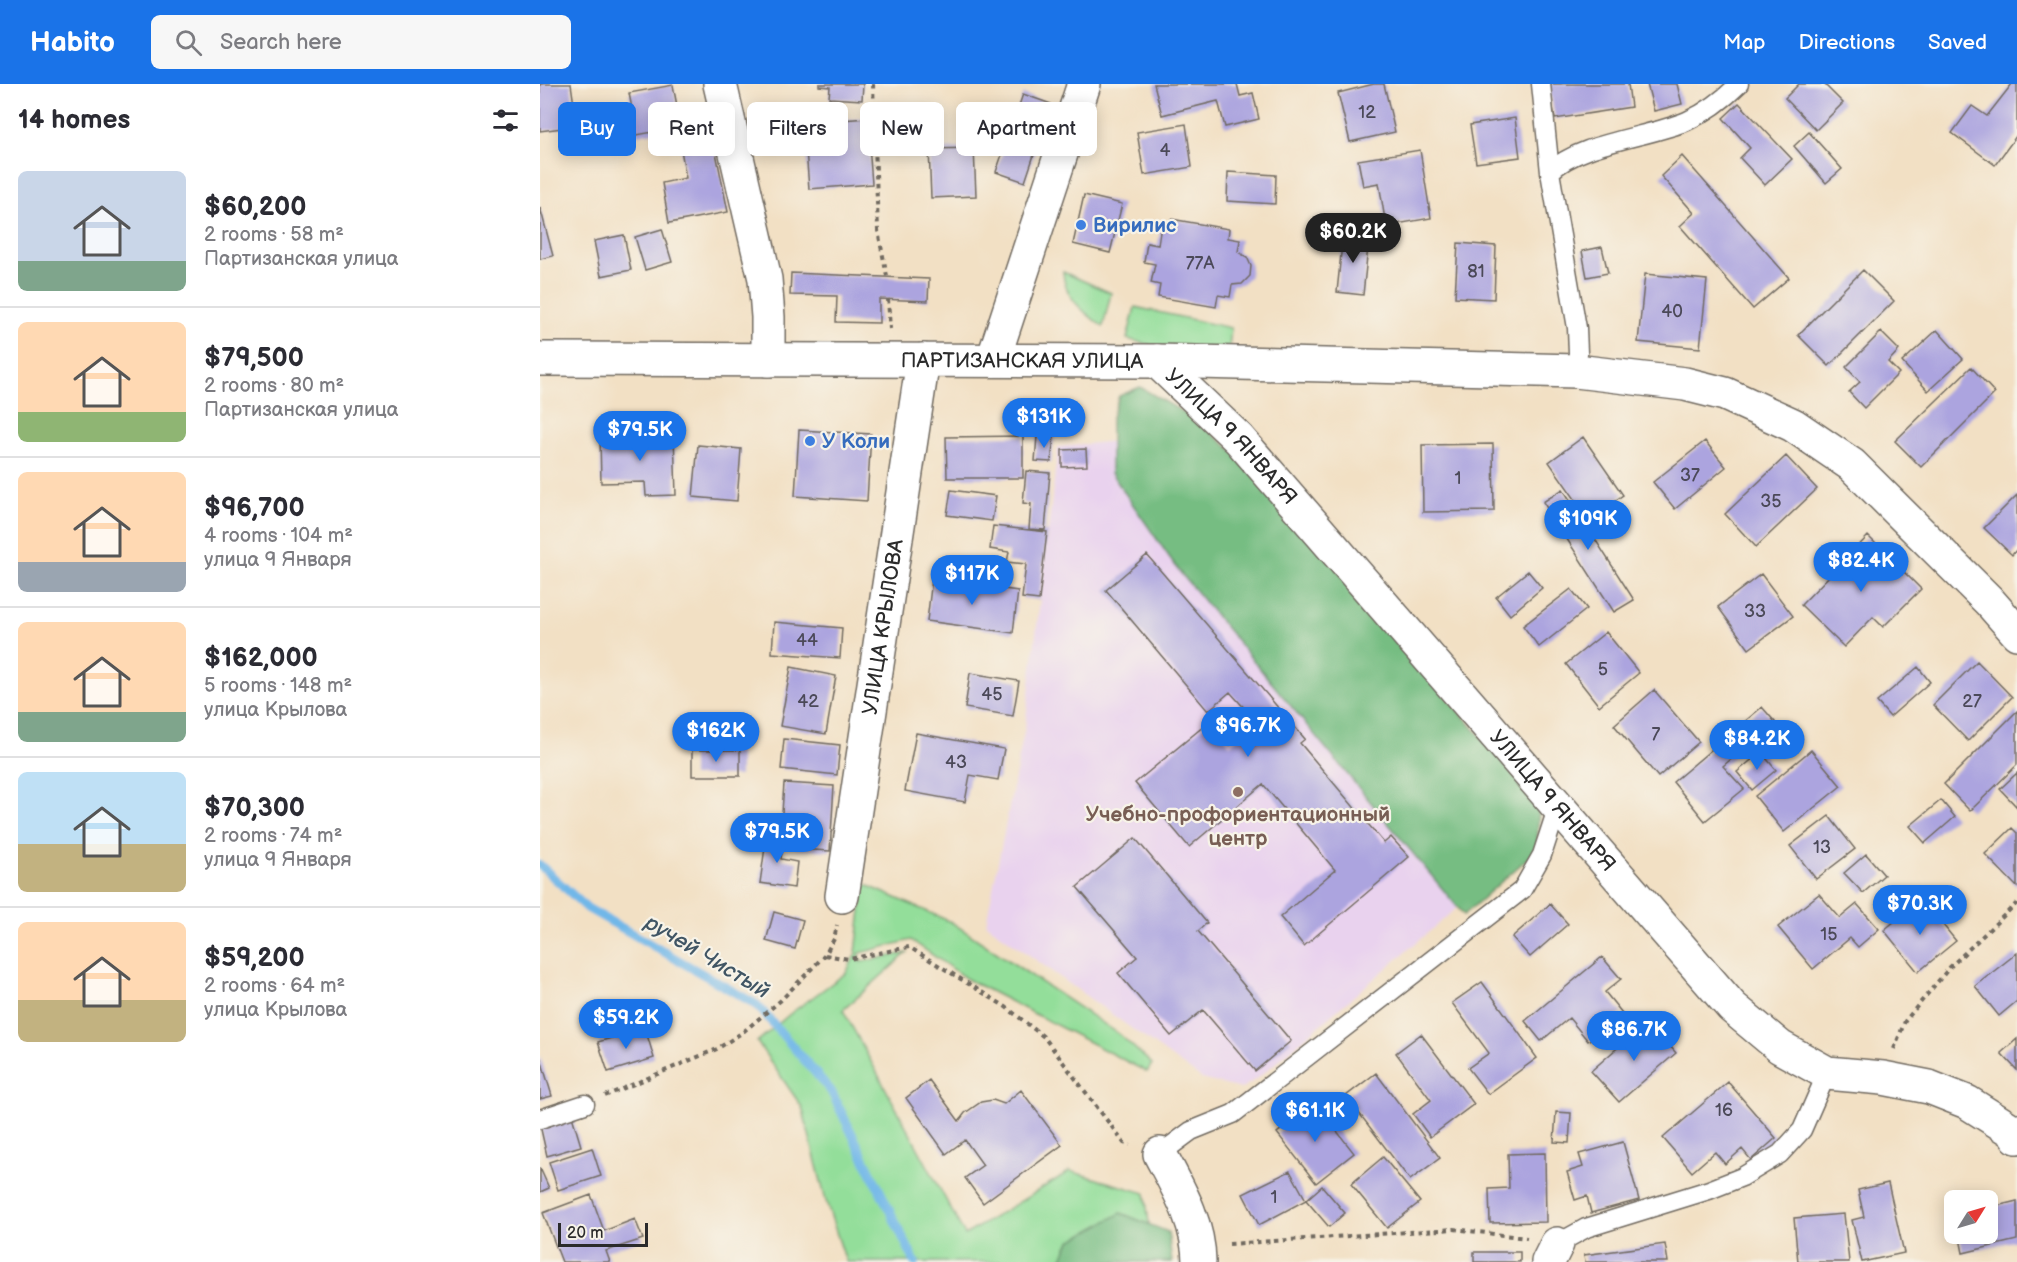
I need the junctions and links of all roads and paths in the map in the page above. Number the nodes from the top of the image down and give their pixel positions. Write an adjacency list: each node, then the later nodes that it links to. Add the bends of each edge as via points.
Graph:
1 (720, 84): 9 (street, via 765,279)
2 (873, 84): 7 (path, via 878,231)
3 (1084, 84): 11 (street)
4 (1541, 84): 6 (lane)
5 (1739, 84): 6 (lane, via 1686,122 1581,154)
6 (1550, 172): 13 (lane, via 1577,328)
7 (887, 276)
8 (540, 359): 9 (street, ПАРТИЗАНСКАЯ УЛИЦА)
9 (768, 360): 10 (street, ПАРТИЗАНСКАЯ УЛИЦА)
10 (923, 360): 11 (street, ПАРТИЗАНСКАЯ УЛИЦА); 16 (street, УЛИЦА КРЫЛОВА)
11 (993, 360): 12 (street, ПАРТИЗАНСКАЯ УЛИЦА)
12 (1157, 361): 13 (street, ПАРТИЗАНСКАЯ УЛИЦА); 15 (street, УЛИЦА 9 ЯНВАРЯ, via 1239,439)
13 (1576, 371): 14 (street, ПАРТИЗАНСКАЯ УЛИЦА, via 1685,384 1725,394 1793,425 1852,465)
14 (2017, 633)
15 (1558, 806): 19 (street, УЛИЦА 9 ЯНВАРЯ, via 1732,1007 1780,1047); 24 (lane, via 1542,855 1522,890 1233,1114 1191,1131)
16 (842, 896): 18 (path, via 834,939)
17 (2017, 903): 20 (path, via 1950,967 1905,1021)
18 (825, 955): 21 (path, via 780,1001 717,1049); 24 (path, via 849,959 909,947 1006,1007 1044,1037 1124,1143)
19 (1827, 1073): 20 (street, УЛИЦА 9 ЯНВАРЯ); 25 (lane, via 1802,1130 1780,1154 1709,1190 1586,1228)
20 (1883, 1078): 23 (street, УЛИЦА 9 ЯНВАРЯ, via 1929,1087 1967,1102)
21 (585, 1104): 22 (lane)
22 (540, 1119)
23 (2017, 1137)
24 (1160, 1154): 26 (street, via 1184,1200)
25 (1552, 1253): 26 (path, via 1513,1235 1454,1229)
26 (1199, 1254)

